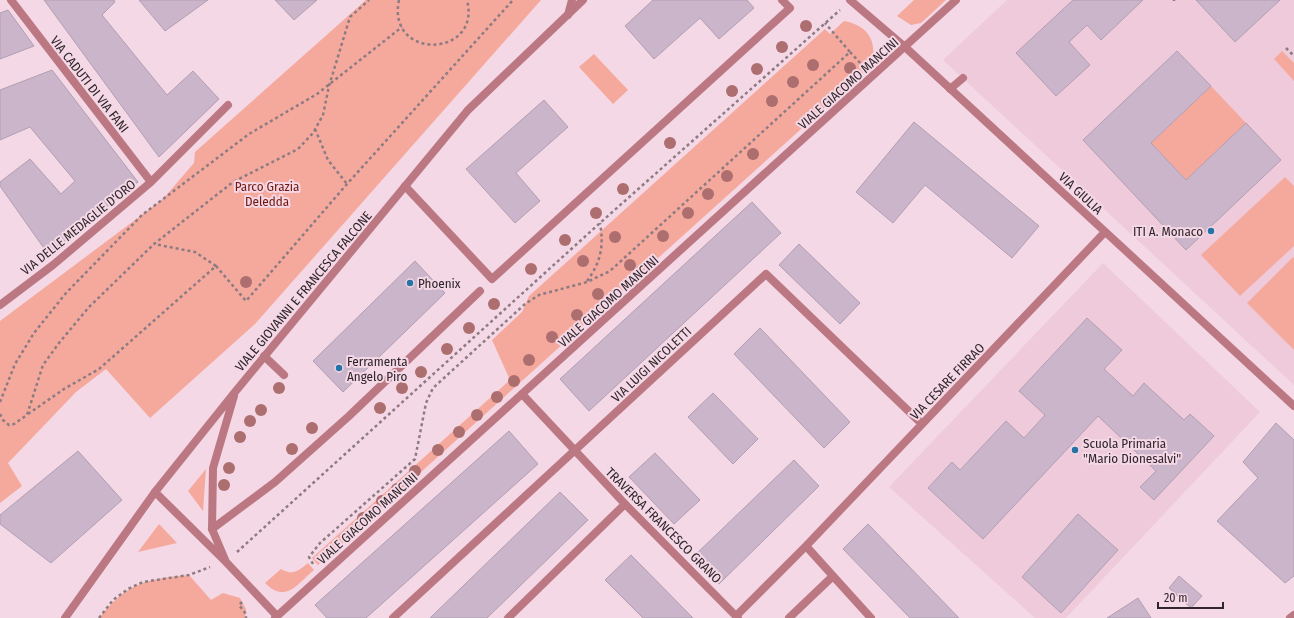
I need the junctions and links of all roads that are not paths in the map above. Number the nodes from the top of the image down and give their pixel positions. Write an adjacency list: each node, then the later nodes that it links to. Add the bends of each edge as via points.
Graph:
1 (11, 0): 12 (street, VIA CADUTI DI VIA FANI)
2 (572, 0): 7 (street)
3 (584, 0): 7 (street, VIALE GIOVANNI E FRANCESCA FALCONE)
4 (782, 0): 13 (street, via 790,8 492,279)
5 (850, 0): 8 (street, VIA GIULIA)
6 (956, 0): 8 (street, VIALE GIACOMO MANCINI)
7 (568, 15): 13 (street, VIALE GIOVANNI E FRANCESCA FALCONE, via 468,110)
8 (905, 47): 10 (street, VIA GIULIA); 20 (street, VIALE GIACOMO MANCINI)
9 (963, 78): 10 (street)
10 (950, 89): 14 (street, VIA GIULIA)
11 (228, 105): 12 (street, VIA DELLE MEDAGLIE D'ORO)
12 (151, 182): 16 (street, VIA DELLE MEDAGLIE D'ORO, via 53,265)
13 (405, 186): 17 (street, VIALE GIOVANNI E FRANCESCA FALCONE)
14 (1105, 232): 21 (street, VIA GIULIA); 22 (street, VIA CESARE FIRRAO)
15 (480, 291): 26 (street, via 349,416 275,482)
16 (0, 305)
17 (264, 356): 18 (street); 19 (street, VIALE GIOVANNI E FRANCESCA FALCONE)
18 (284, 375)
19 (235, 392): 24 (street, VIALE GIOVANNI E FRANCESCA FALCONE); 26 (street, via 213,468)
20 (522, 394): 23 (street, TRAVERSA FRANCESCO GRANO); 31 (street, VIALE GIACOMO MANCINI)
21 (1294, 406)
22 (922, 424): 23 (street, VIA LUIGI NICOLETTI, via 766,274); 27 (street, VIA CESARE FIRRAO)
23 (575, 451): 25 (street, TRAVERSA FRANCESCO GRANO); 34 (street, VIA LUIGI NICOLETTI)
24 (155, 492): 28 (street); 33 (street, VIALE GIOVANNI E FRANCESCA FALCONE)
25 (625, 504): 32 (street, TRAVERSA FRANCESCO GRANO); 35 (street)
26 (212, 529): 28 (street)
27 (806, 546): 29 (street); 32 (street, VIA CESARE FIRRAO)
28 (226, 562): 31 (street)
29 (833, 576): 36 (street); 37 (street)
30 (1294, 615): 38 (street)
31 (277, 617)
32 (737, 617)
33 (65, 618)
34 (393, 618)
35 (508, 618)
36 (789, 618)
37 (871, 618)
38 (1290, 618)

